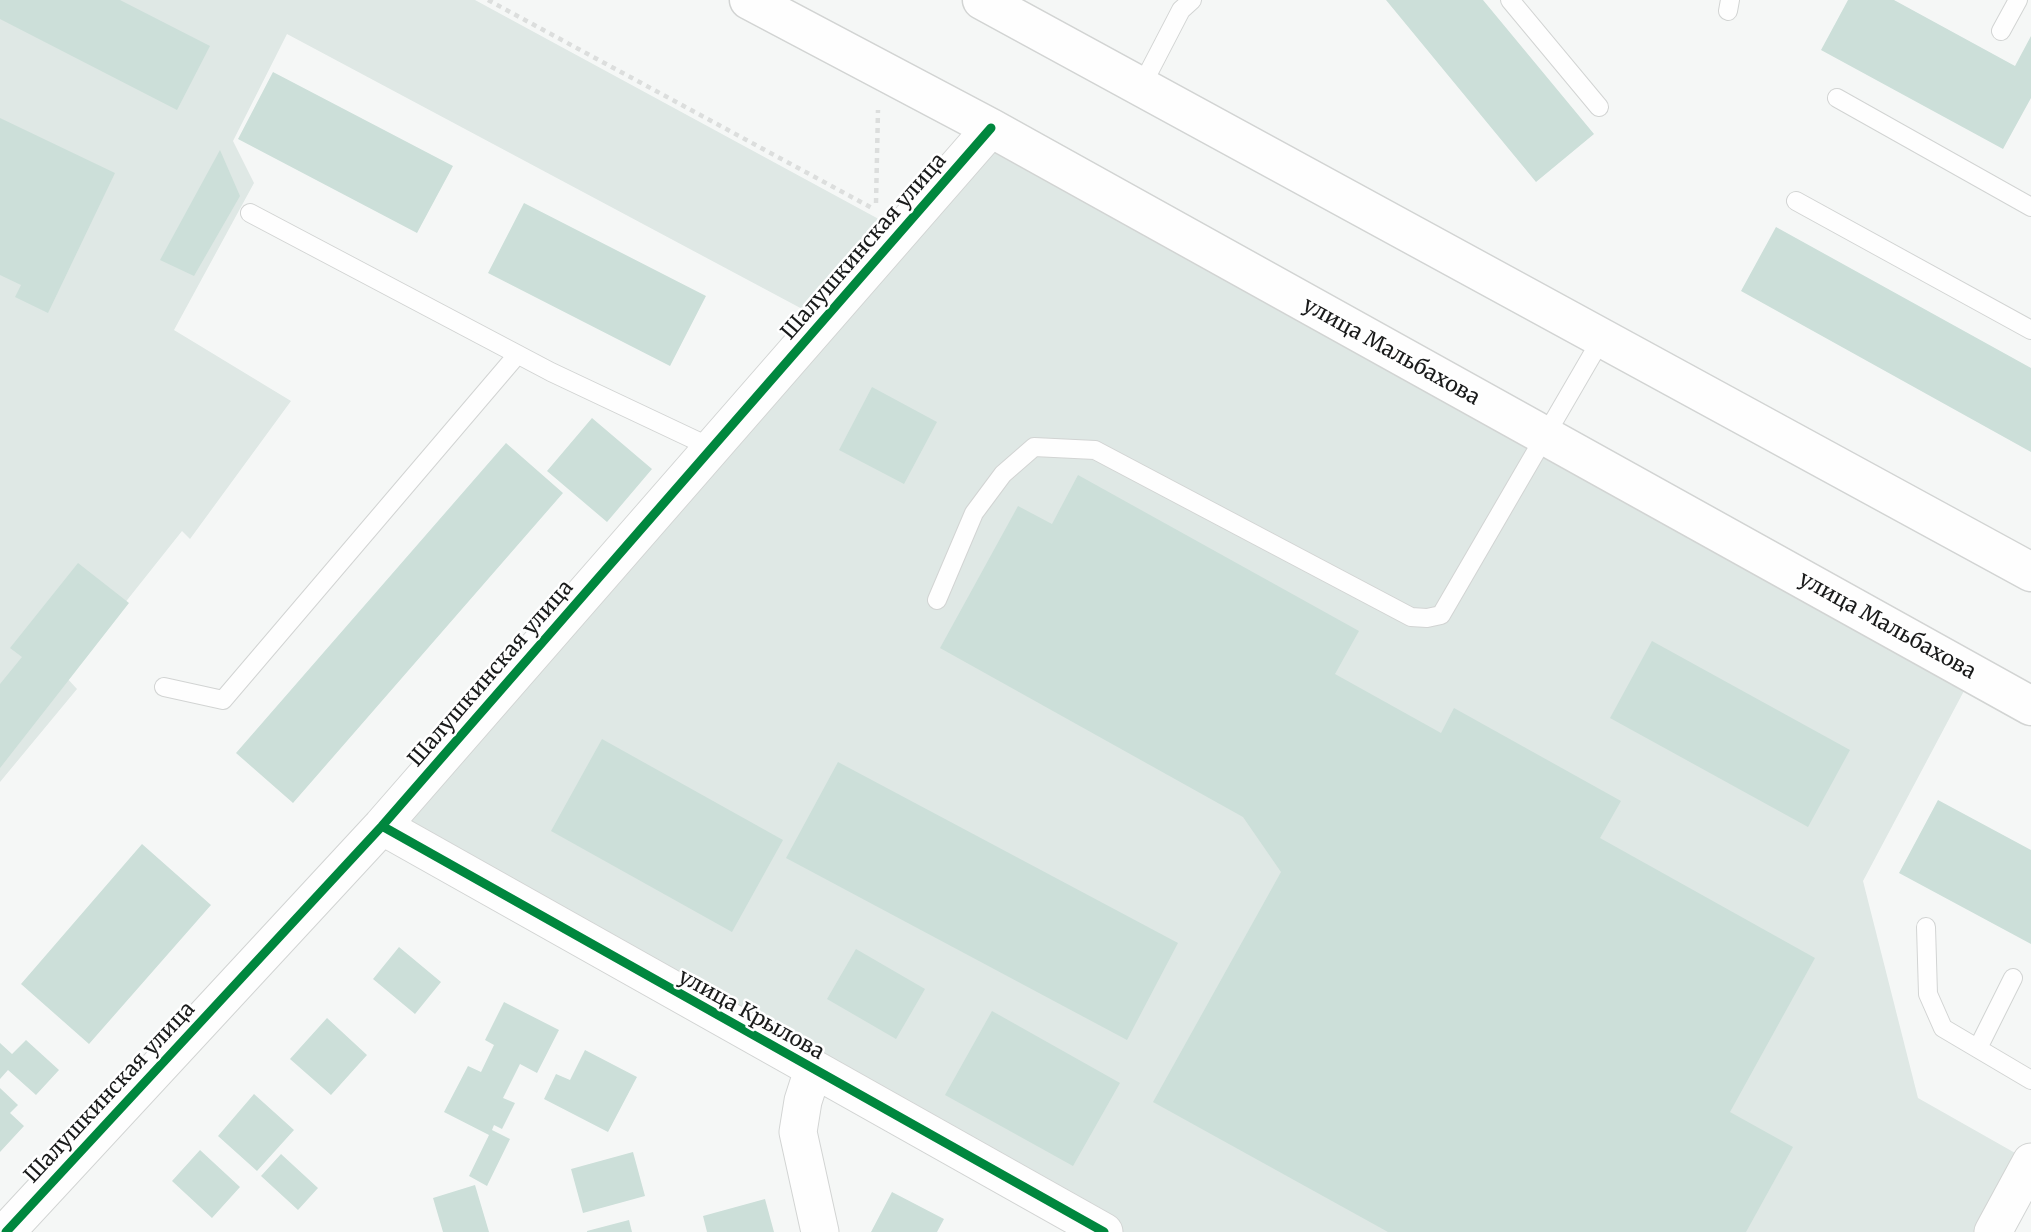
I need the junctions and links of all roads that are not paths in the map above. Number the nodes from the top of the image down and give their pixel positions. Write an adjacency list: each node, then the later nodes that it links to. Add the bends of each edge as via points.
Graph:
1 (749, 0): 10 (main road, улица Мальбахова)
2 (982, 0): 7 (main road)
3 (1192, 0): 7 (lane, via 1181,10)
4 (1510, 0): 9 (lane)
5 (2018, 0): 6 (lane)
6 (2001, 32)
7 (1141, 87): 15 (main road)
8 (1837, 98): 12 (lane)
9 (1599, 107)
10 (991, 128): 17 (main road, улица Мальбахова); 18 (street, Шалушкинская улица)
11 (1796, 201): 14 (lane)
12 (2031, 207)
13 (250, 213): 16 (lane)
14 (2031, 330)
15 (1602, 338): 17 (lane); 19 (main road)
16 (517, 355): 18 (lane); 21 (lane, via 223,700)
17 (1546, 438): 20 (lane, via 1441,615 1411,617 1095,450 1034,447 1003,474 974,513); 22 (main road, улица Мальбахова)
18 (712, 448): 23 (street, Шалушкинская улица)
19 (2031, 572)
20 (937, 600)
21 (164, 687)
22 (2031, 706)
23 (382, 826): 27 (street, улица Крылова); 30 (street, Шалушкинская улица)
24 (1926, 928): 26 (lane, via 1928,994 1943,1028)
25 (2013, 978): 26 (lane)
26 (1978, 1048): 28 (lane)
27 (813, 1070): 31 (street, via 798,1132); 32 (street, улица Крылова)
28 (2031, 1080)
29 (2031, 1162): 33 (street)
30 (6, 1232)
31 (820, 1232)
32 (1104, 1232)
33 (1993, 1232)

